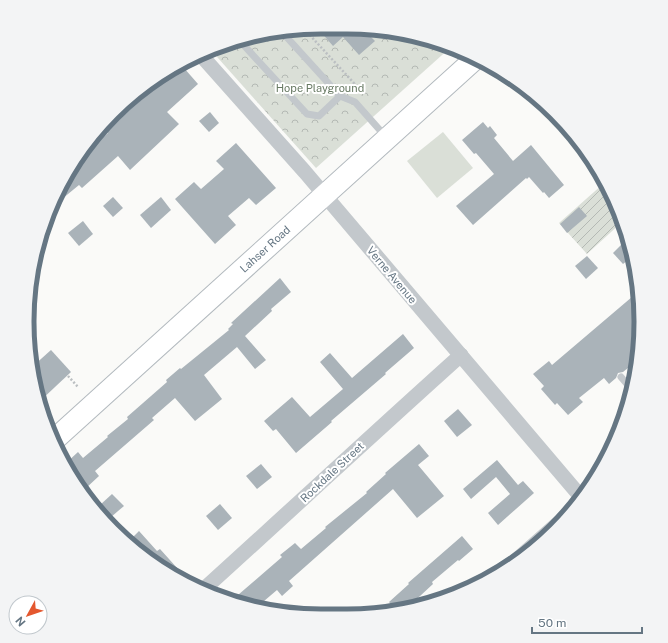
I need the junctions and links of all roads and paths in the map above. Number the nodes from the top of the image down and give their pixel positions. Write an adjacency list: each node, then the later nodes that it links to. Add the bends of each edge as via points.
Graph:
1 (309, 35): 7 (path)
2 (286, 36): 6 (lane)
3 (244, 45): 6 (lane, via 307,114 319,116)
4 (204, 59): 9 (street, Verne Avenue)
5 (471, 63): 8 (main road, Lahser Road)
6 (340, 96): 8 (lane, via 355,102)
7 (366, 96)
8 (388, 138): 9 (main road, Lahser Road)
9 (325, 195): 10 (street, Verne Avenue); 15 (main road, Lahser Road)
10 (461, 355): 16 (street, Verne Avenue); 17 (street, Rockdale Street)
11 (68, 376): 14 (path)
12 (621, 377): 13 (lane)
13 (627, 384)
14 (78, 387)
15 (58, 436)
16 (578, 493)
17 (208, 586)

